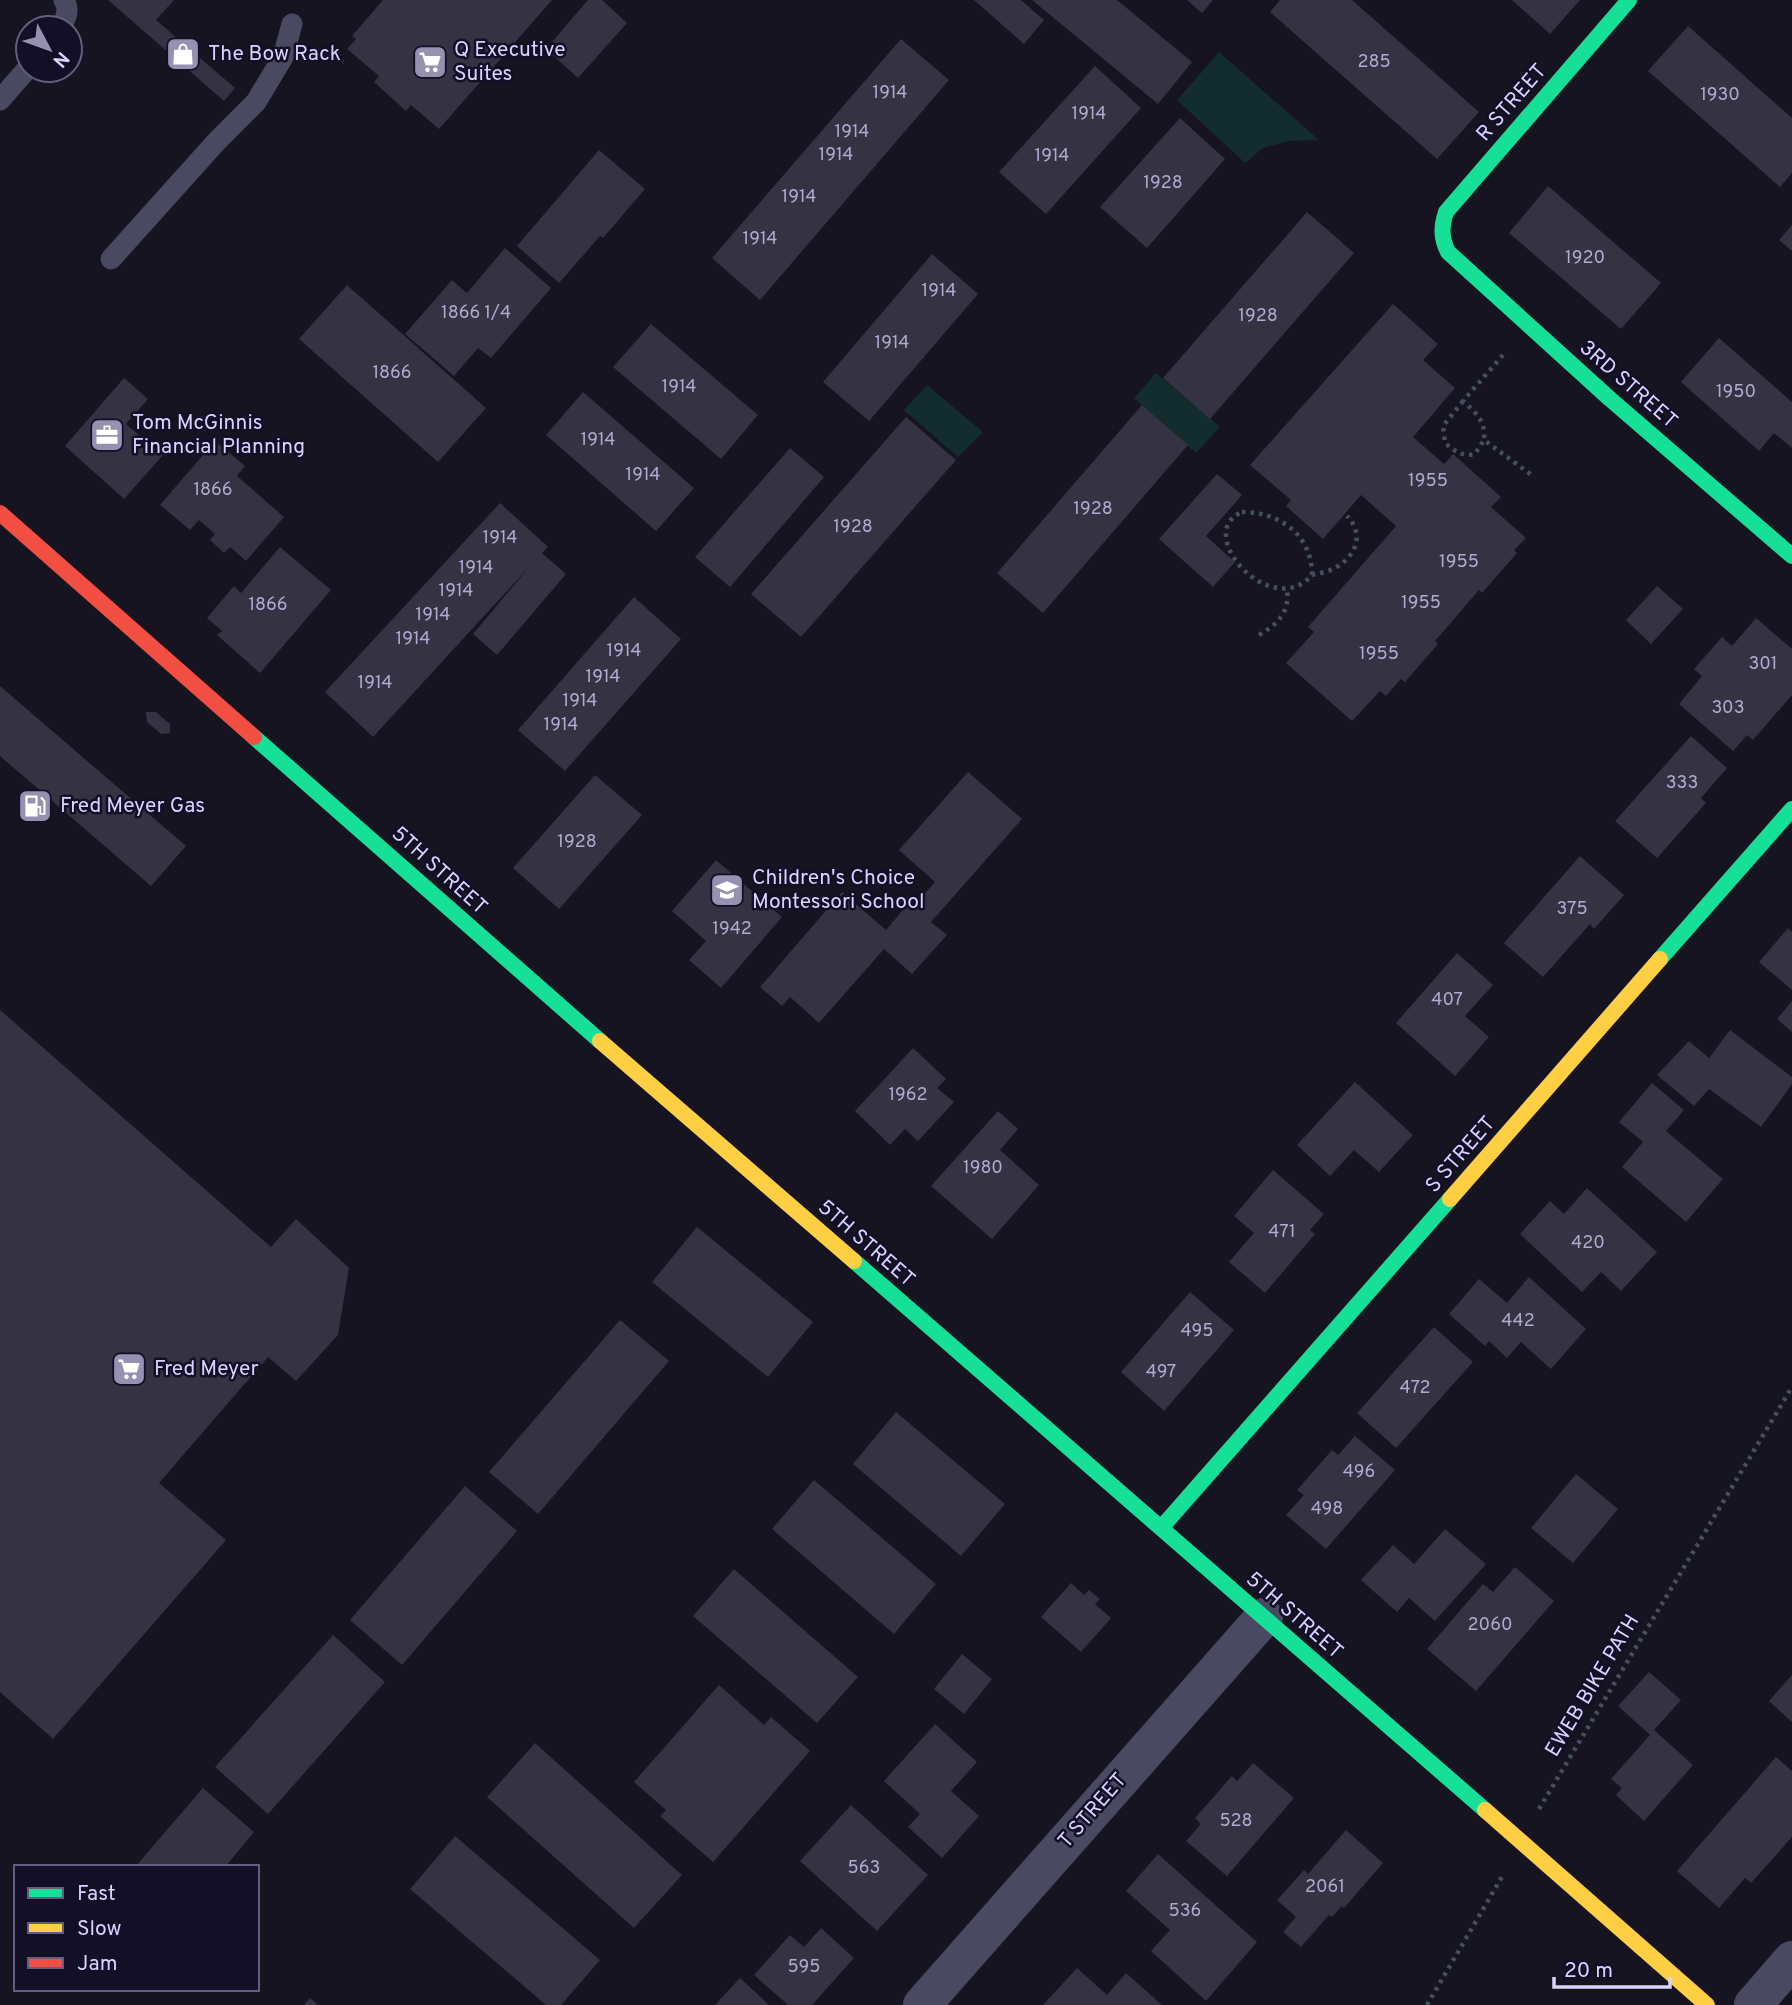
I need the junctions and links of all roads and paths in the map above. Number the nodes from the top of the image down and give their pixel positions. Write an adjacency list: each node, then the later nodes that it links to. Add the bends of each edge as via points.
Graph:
1 (1629, 0): 5 (main road, R STREET, via 1447,212)
2 (292, 24): 6 (lane, via 283,57 256,102)
3 (14, 84): 4 (lane)
4 (0, 100)
5 (1441, 240): 13 (main road, 3RD STREET, via 1448,252 1600,390)
6 (111, 260)
7 (1508, 349): 8 (path)
8 (1463, 401): 9 (path, via 1482,421); 9 (path, via 1443,426 1445,443 1469,455 1475,454)
9 (1484, 440): 10 (path)
10 (1533, 476)
11 (0, 513): 19 (main road, 5TH STREET)
12 (1347, 516): 14 (path, via 1359,534 1356,544 1334,569)
13 (1792, 556)
14 (1312, 575): 15 (path, via 1307,582); 15 (path, via 1307,551 1293,528 1268,514 1236,515 1224,534 1232,555 1259,583)
15 (1287, 589): 16 (path, via 1287,609)
16 (1259, 635)
17 (1792, 808): 19 (main road, S STREET)
18 (1792, 1387): 21 (path, EWEB BIKE PATH)
19 (1161, 1528): 20 (main road, 5TH STREET)
20 (1264, 1617): 21 (main road, 5TH STREET); 23 (street, T STREET)
21 (1520, 1843): 24 (path, EWEB BIKE PATH); 25 (main road, 5TH STREET)
22 (1792, 1960): 26 (street)
23 (922, 2005)
24 (1427, 2005)
25 (1707, 2005)
26 (1752, 2005)

